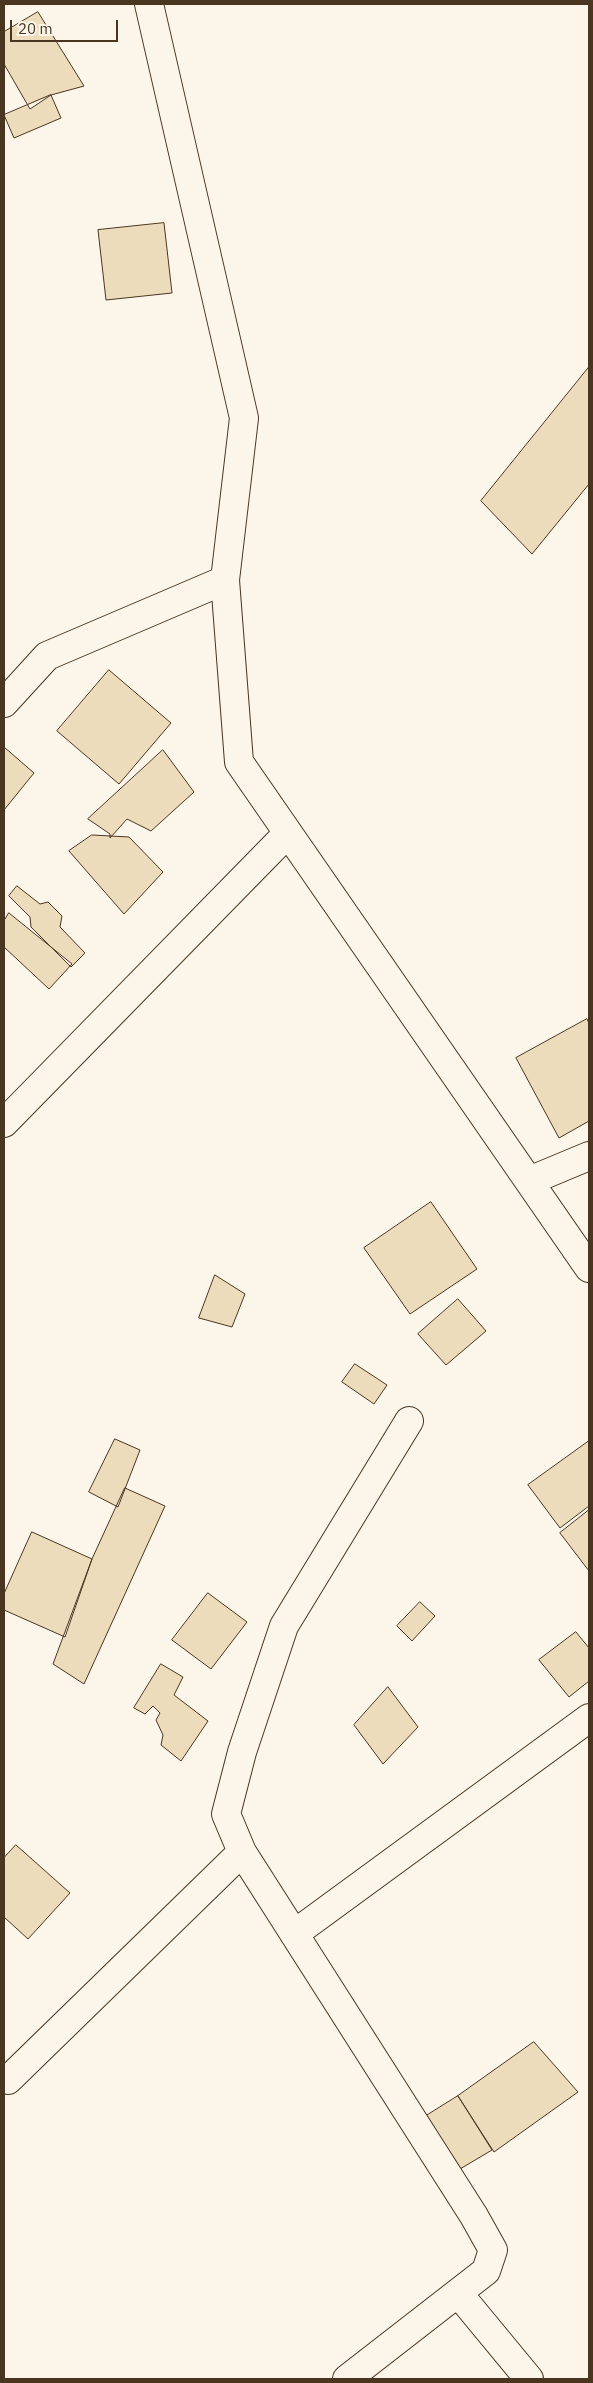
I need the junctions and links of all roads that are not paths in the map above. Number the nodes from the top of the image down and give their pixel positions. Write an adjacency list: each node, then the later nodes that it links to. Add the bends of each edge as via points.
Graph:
1 (150, 4): 2 (street, via 244,418)
2 (225, 580): 3 (street, via 48,656); 4 (street, via 239,762)
3 (4, 704)
4 (288, 833): 5 (street); 7 (street)
5 (4, 1123)
6 (589, 1156): 7 (street)
7 (529, 1182): 8 (street)
8 (589, 1268)
9 (409, 1421): 11 (street, via 284,1626 242,1752 226,1814)
10 (589, 1718): 12 (street)
11 (242, 1852): 12 (street); 13 (street)
12 (294, 1934): 14 (street, via 474,2216 492,2250 486,2271)
13 (8, 2080)
14 (458, 2293): 15 (street); 16 (street)
15 (347, 2379)
16 (529, 2379)

